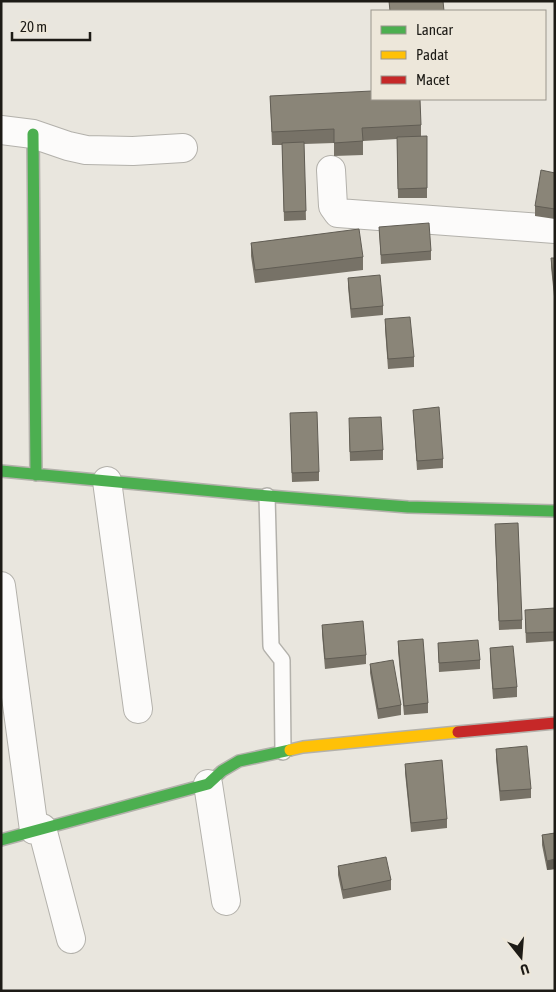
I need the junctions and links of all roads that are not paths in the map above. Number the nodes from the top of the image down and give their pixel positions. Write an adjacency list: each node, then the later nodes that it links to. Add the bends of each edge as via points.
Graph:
1 (1, 130): 2 (street)
2 (33, 134): 3 (street, via 86,150); 7 (street)
3 (183, 148)
4 (331, 170): 5 (street, via 333,206 338,213)
5 (555, 229)
6 (1, 471): 7 (street)
7 (36, 475): 8 (street)
8 (107, 482): 9 (street); 12 (street)
9 (267, 496): 10 (street, via 408,507); 14 (lane, via 271,646 282,660)
10 (555, 512)
11 (1, 586): 16 (street)
12 (138, 709)
13 (555, 723): 14 (street, via 387,738)
14 (283, 752): 15 (street, via 239,761)
15 (208, 784): 16 (street); 18 (street)
16 (38, 829): 17 (street); 19 (street)
17 (1, 840)
18 (226, 901)
19 (71, 939)

